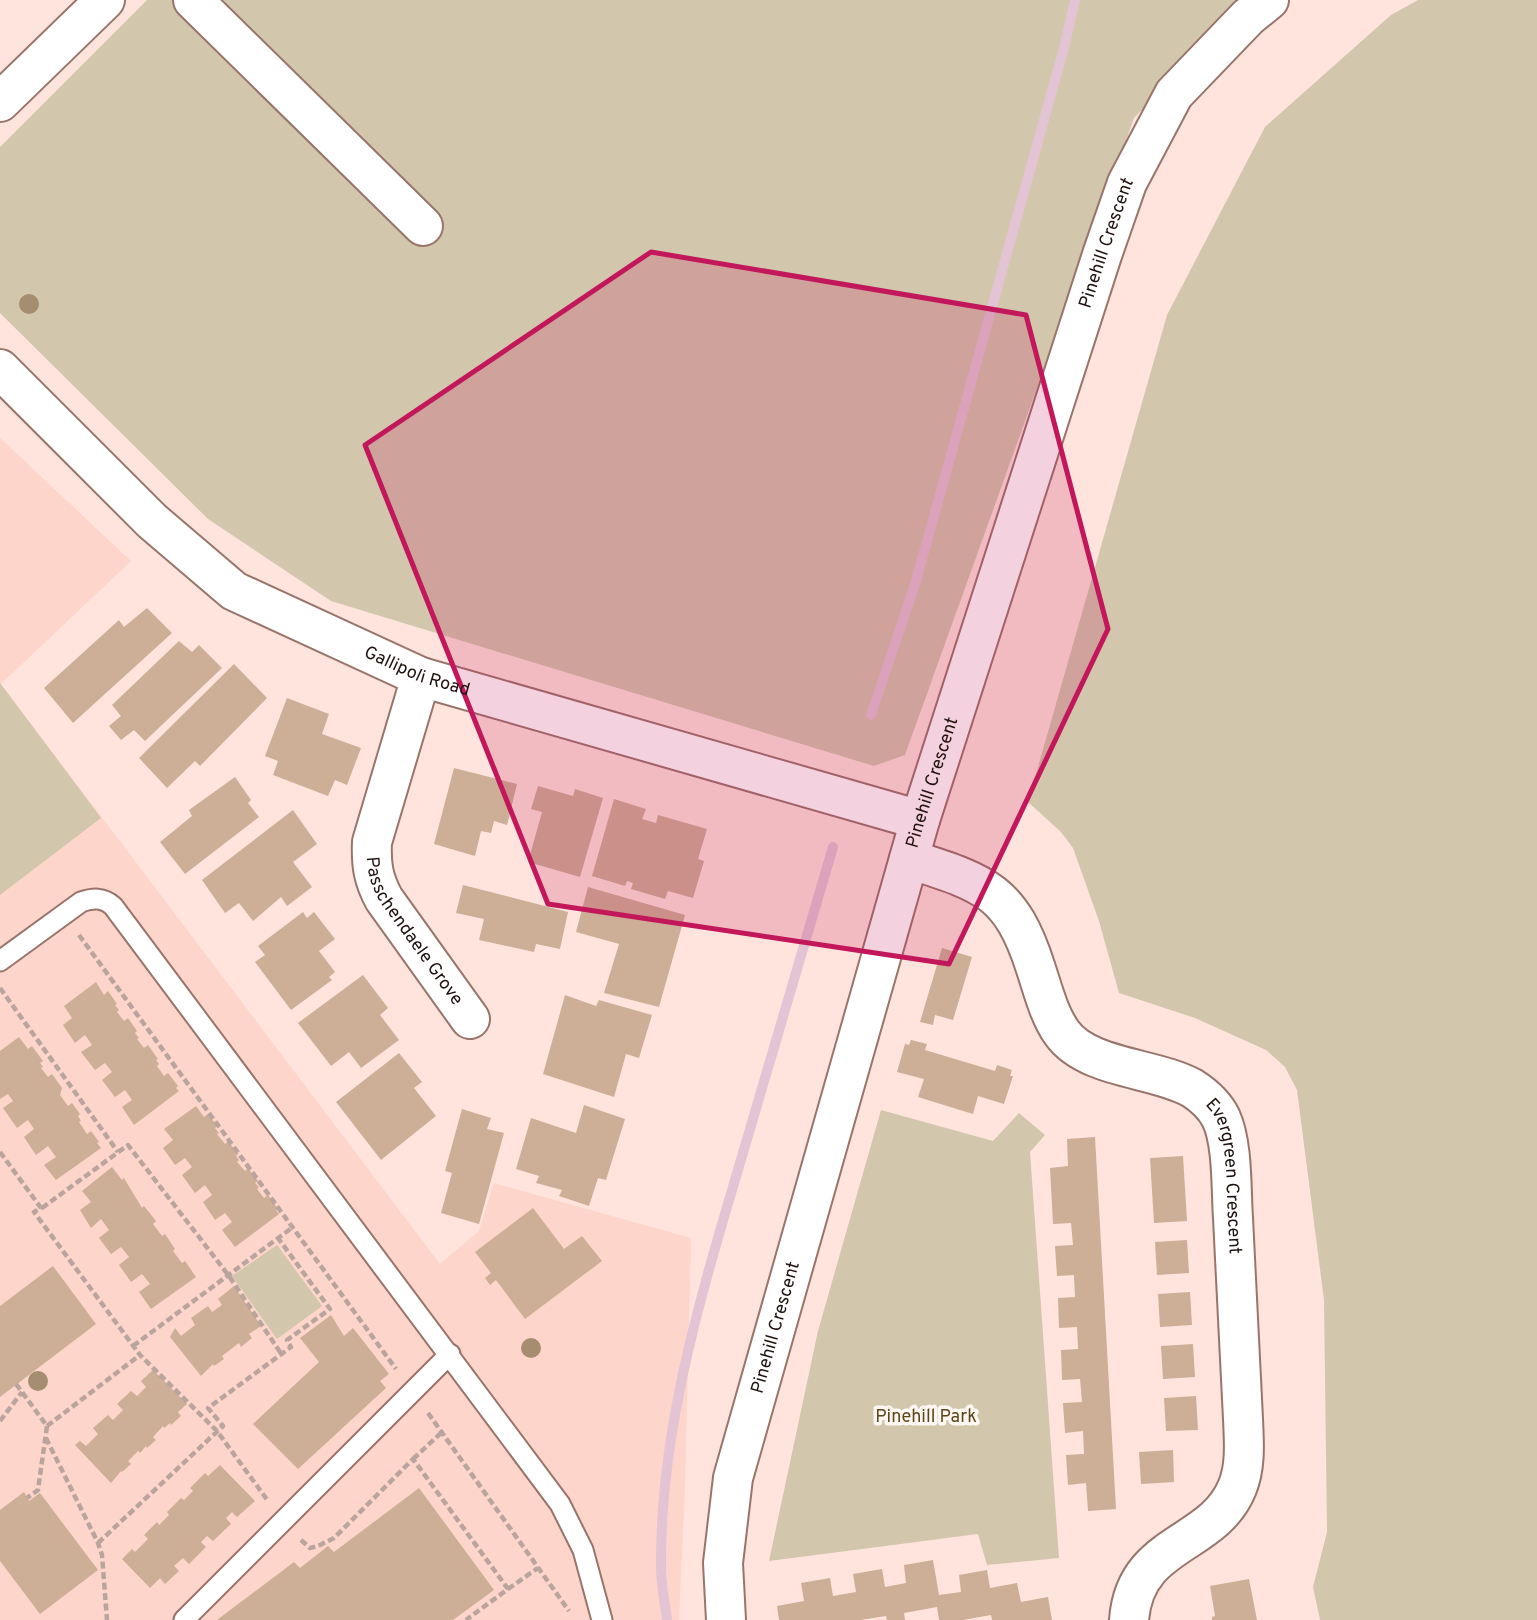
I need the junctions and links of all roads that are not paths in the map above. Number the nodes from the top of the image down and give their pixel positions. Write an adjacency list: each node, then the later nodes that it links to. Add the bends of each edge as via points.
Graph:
1 (105, 0): 4 (street)
2 (193, 0): 5 (street)
3 (1269, 0): 8 (street, Pinehill Crescent, via 1174,94 1127,183)
4 (0, 102)
5 (423, 226)
6 (0, 369): 7 (street, Gallipoli Road, via 152,522 234,591)
7 (421, 677): 8 (street, Gallipoli Road); 11 (street, Passchendaele Grove, via 372,842 371,861 374,881 384,899)
8 (920, 820): 9 (street, Pinehill Crescent)
9 (909, 859): 15 (street, Pinehill Crescent, via 733,1478 723,1563); 16 (street, Evergreen Crescent, via 978,884 1004,903 1024,932 1061,1032 1078,1049 1191,1088 1212,1105 1225,1132 1243,1419 1241,1478 1224,1509 1142,1576)
10 (0, 961): 12 (lane, via 80,902 107,901)
11 (470, 1019)
12 (450, 1354): 13 (lane); 14 (lane, via 572,1524)
13 (184, 1620)
14 (602, 1620)
15 (726, 1620)
16 (1129, 1620)

